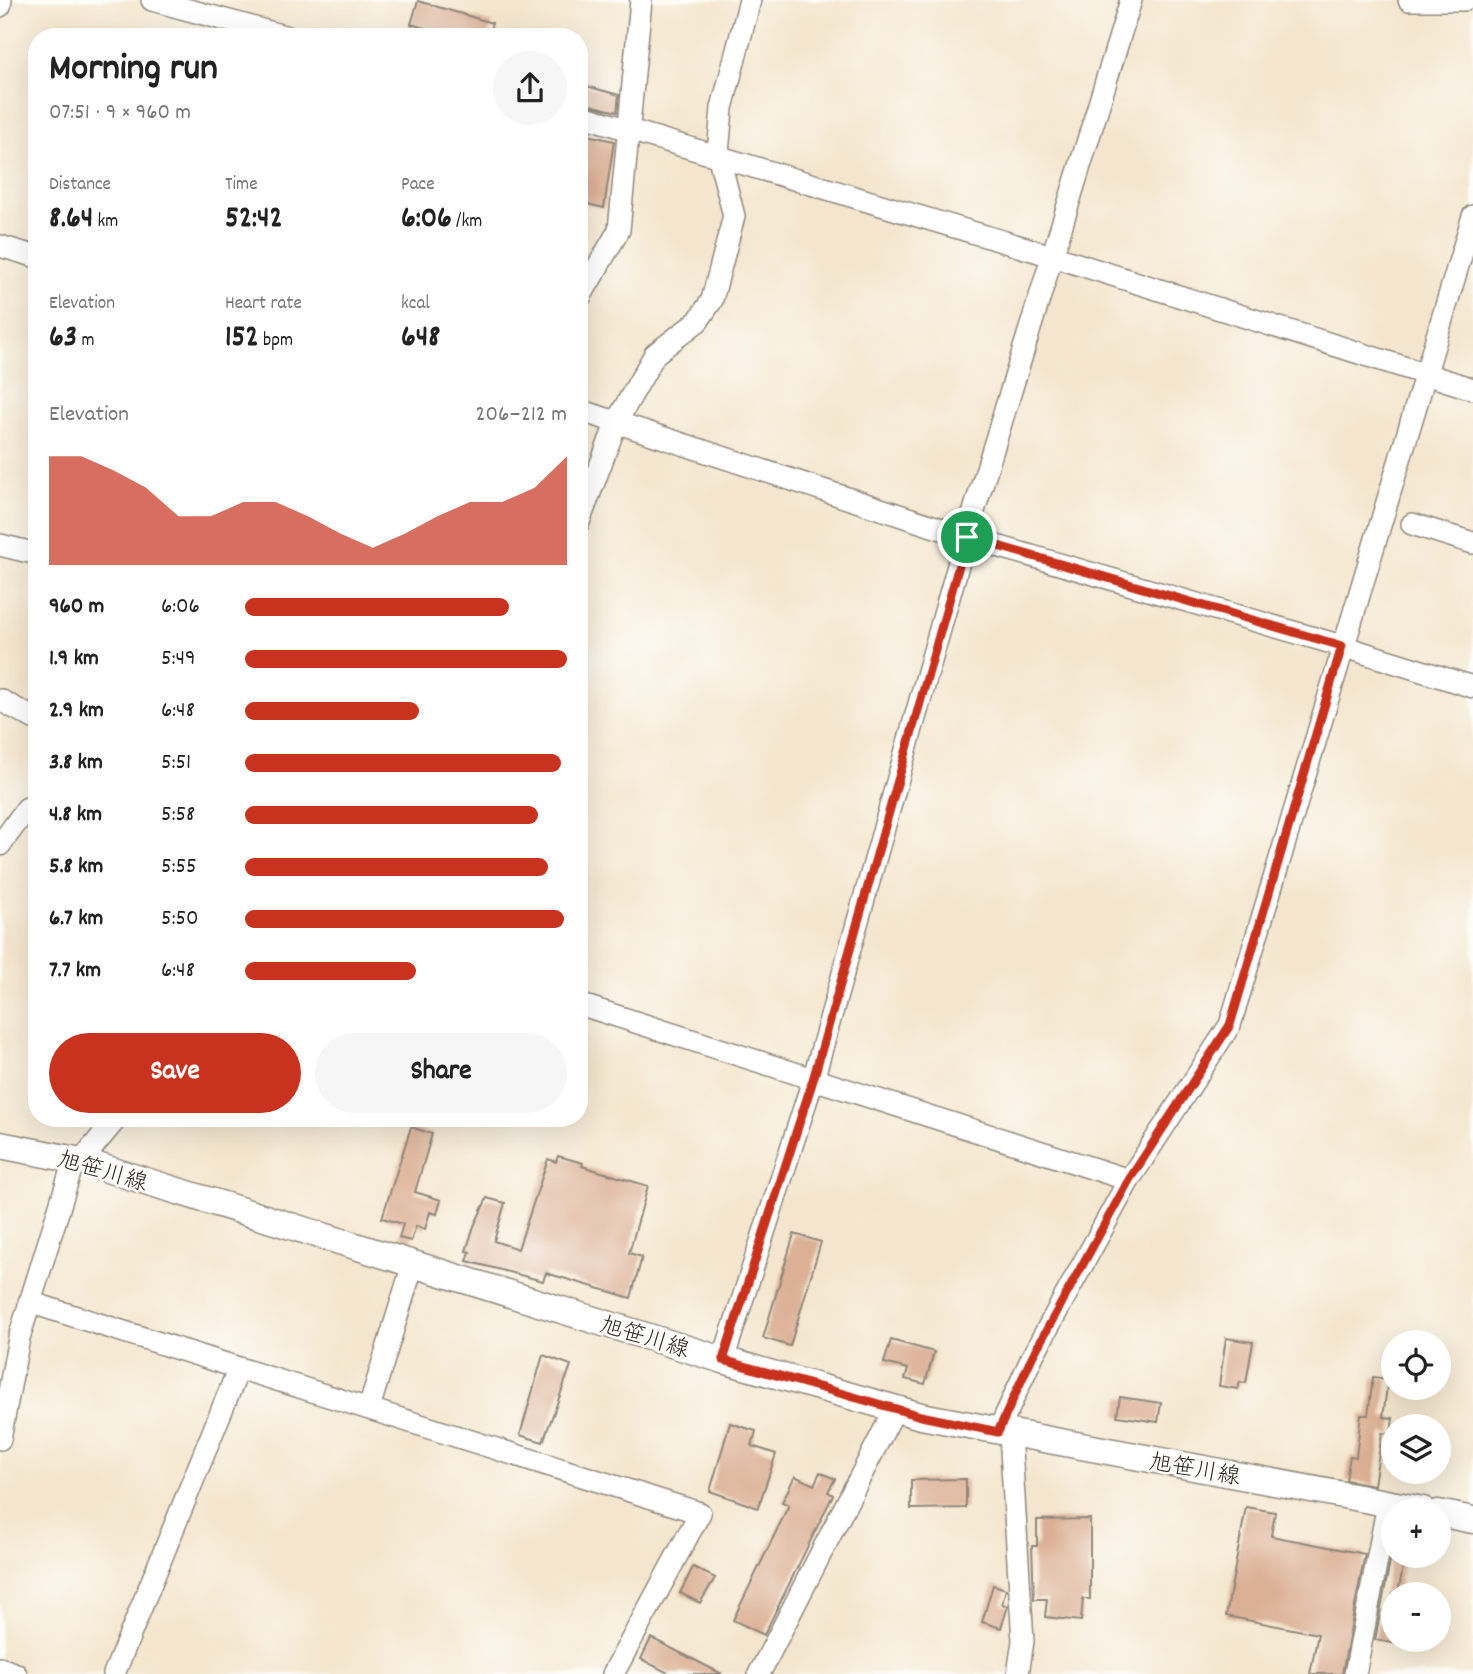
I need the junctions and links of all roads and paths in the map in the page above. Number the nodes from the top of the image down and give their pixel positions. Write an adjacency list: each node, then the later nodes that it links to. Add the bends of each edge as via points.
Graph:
1 (1, 0): 8 (street)
2 (152, 0): 9 (street)
3 (641, 0): 11 (street)
4 (750, 0): 12 (street, via 722,108)
5 (1131, 0): 16 (street)
6 (1409, 0): 7 (street)
7 (1464, 0)
8 (0, 6)
9 (255, 28)
10 (588, 117): 11 (street)
11 (630, 129): 12 (street); 17 (street, via 619,230)
12 (718, 154): 16 (street); 21 (street, via 734,216 712,300 698,321 655,354)
13 (1473, 216): 18 (street)
14 (0, 246): 15 (street)
15 (28, 254)
16 (1052, 256): 18 (street); 24 (street)
17 (588, 283)
18 (1424, 374): 19 (street); 28 (street)
19 (1473, 389)
20 (588, 413): 21 (street)
21 (617, 421): 22 (street); 24 (street)
22 (588, 498)
23 (1412, 524): 25 (street)
24 (967, 537): 28 (street); 35 (street)
25 (1473, 543)
26 (0, 545): 27 (street)
27 (28, 552)
28 (1342, 646): 29 (street); 39 (street, via 1230,1025)
29 (1473, 687)
30 (0, 700): 31 (street)
31 (28, 715)
32 (28, 808): 33 (street)
33 (0, 845)
34 (588, 1007): 35 (street)
35 (813, 1080): 39 (street); 42 (street)
36 (109, 1127): 38 (street)
37 (0, 1145): 38 (main road, 旭笹川線)
38 (77, 1161): 40 (main road, 旭笹川線); 41 (street)
39 (1129, 1180): 46 (street, via 1033,1355)
40 (413, 1264): 42 (main road, 旭笹川線); 44 (street)
41 (29, 1302): 43 (street); 47 (street)
42 (723, 1360): 45 (main road, 旭笹川線)
43 (239, 1368): 44 (street); 55 (street)
44 (369, 1408): 56 (street, via 700,1513 649,1623)
45 (895, 1409): 46 (main road, 旭笹川線); 57 (street)
46 (1004, 1433): 48 (main road, 旭笹川線); 53 (street)
47 (0, 1438)
48 (1381, 1503)
49 (1451, 1516): 50 (main road)
50 (1473, 1520)
51 (1381, 1540): 58 (street)
52 (0, 1668): 54 (street)
53 (1024, 1671)
54 (16, 1674)
55 (114, 1674)
56 (612, 1674)
57 (759, 1674)
58 (1355, 1674)

